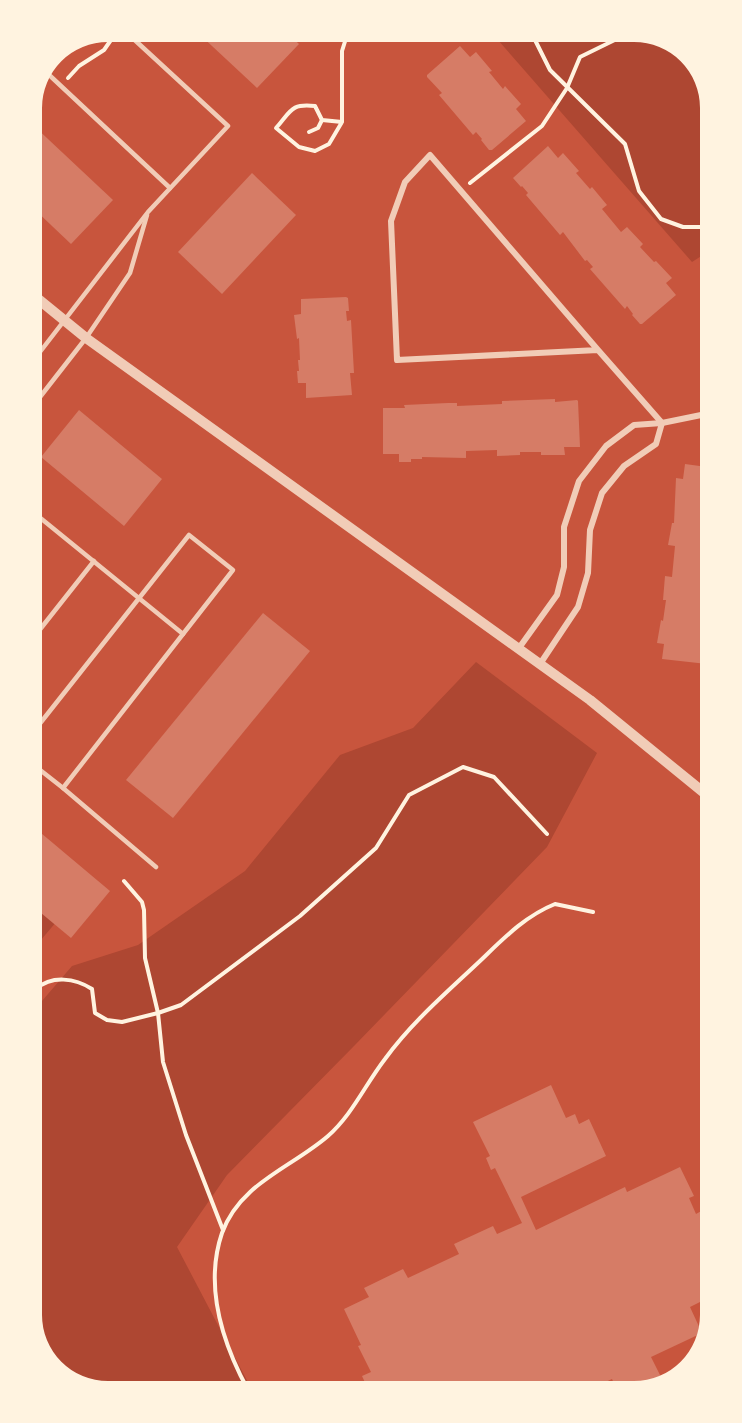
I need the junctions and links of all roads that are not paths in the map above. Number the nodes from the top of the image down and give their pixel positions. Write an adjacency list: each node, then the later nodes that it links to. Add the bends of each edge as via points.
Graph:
1 (137, 42): 3 (lane, via 228,126)
2 (50, 76): 3 (lane)
3 (170, 188): 4 (lane)
4 (148, 212): 6 (lane); 7 (lane, via 130,273)
5 (42, 302): 6 (street)
6 (64, 321): 7 (street); 8 (lane)
7 (86, 338): 10 (lane); 18 (street)
8 (42, 349)
9 (598, 350): 9 (street, via 397,360 391,221 405,182 430,155); 12 (street)
10 (42, 394)
11 (700, 415): 12 (street)
12 (662, 423): 18 (street, via 634,425 606,446 579,481 564,527 564,567 557,595); 19 (street, via 656,444 624,466 602,493 590,530 588,573 578,607)
13 (42, 519): 14 (lane)
14 (94, 561): 15 (lane); 16 (lane)
15 (139, 598): 17 (lane); 17 (lane, via 189,535 233,570); 20 (lane)
16 (42, 627)
17 (183, 634): 22 (lane)
18 (519, 648): 19 (street)
19 (540, 664): 23 (street)
20 (42, 721)
21 (42, 772): 22 (lane)
22 (63, 788): 24 (lane)
23 (700, 789)
24 (156, 867)

